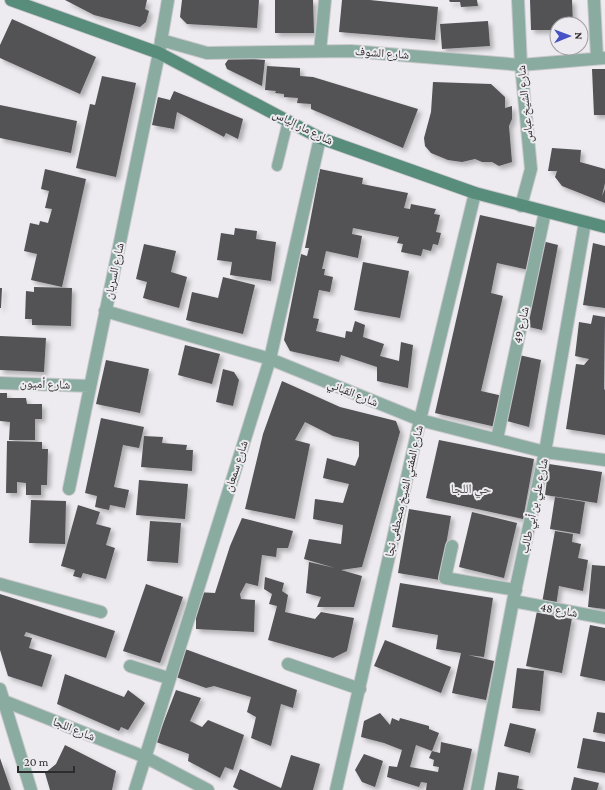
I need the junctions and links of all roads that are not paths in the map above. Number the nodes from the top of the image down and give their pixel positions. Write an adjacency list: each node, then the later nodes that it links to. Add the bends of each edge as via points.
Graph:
1 (12, 0): 8 (street, شارع مار إلياس)
2 (168, 0): 6 (street, شارع السريان)
3 (325, 0): 7 (street)
4 (518, 0): 10 (street, شارع الشيخ عباس)
5 (594, 0): 9 (street)
6 (161, 40): 7 (street, شارع الشوف, via 208,53); 8 (street, شارع السريان)
7 (320, 51): 10 (street, شارع الشوف, via 351,51)
8 (159, 53): 11 (street, شارع مار إلياس); 19 (street, شارع السريان)
9 (601, 58): 10 (street, شارع الشوف)
10 (521, 66): 15 (street, شارع الشيخ عباس, via 531,169)
11 (288, 121): 12 (street, شارع مار إلياس); 13 (lane)
12 (320, 138): 14 (street, شارع مار إلياس); 20 (street, شارع سمعان)
13 (277, 166)
14 (475, 193): 15 (street, شارع مار إلياس); 23 (street, شارع المفتي الشيخ مصطفى نجا)
15 (521, 206): 16 (street, شارع مار إلياس)
16 (545, 212): 17 (street, شارع مار إلياس); 24 (street, شارع 49)
17 (585, 222): 18 (street, شارع مار إلياس); 25 (street, شارع علي بن أبي طالب)
18 (605, 227)
19 (105, 311): 20 (street, شارع القباني); 22 (street, شارع السريان)
20 (270, 359): 23 (street, شارع القباني); 35 (street, شارع سمعان)
21 (0, 383): 22 (street, شارع أميون)
22 (90, 386): 27 (street, شارع السريان)
23 (420, 420): 24 (street, شارع القباني); 37 (street, شارع المفتي الشيخ مصطفى نجا)
24 (496, 439): 25 (street, شارع القباني)
25 (545, 452): 26 (street, شارع القباني); 30 (street, شارع علي بن أبي طالب)
26 (605, 460)
27 (68, 488)
28 (452, 546): 30 (street, شارع 48, via 446,578)
29 (0, 584): 31 (street)
30 (514, 596): 32 (street, شارع 48); 44 (street, شارع علي بن أبي طالب)
31 (101, 612)
32 (605, 618)
33 (288, 664): 37 (street)
34 (130, 666): 35 (street)
35 (168, 678): 39 (street, شارع سمعان)
36 (0, 689): 38 (street)
37 (360, 689): 40 (street, شارع المفتي الشيخ مصطفى نجا)
38 (4, 701): 39 (street, شارع اللجا); 41 (street)
39 (145, 757): 42 (street, شارع سمعان); 43 (street, شارع اللجا)
40 (339, 789)
41 (31, 790)
42 (134, 790)
43 (208, 790)
44 (477, 790)

